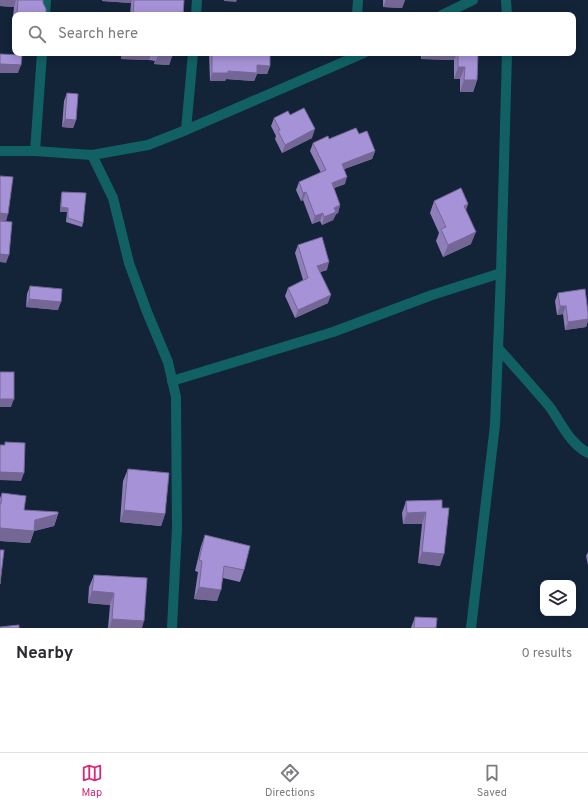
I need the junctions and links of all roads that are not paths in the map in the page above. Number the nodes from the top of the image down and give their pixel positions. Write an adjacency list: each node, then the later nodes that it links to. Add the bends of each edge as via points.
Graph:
1 (46, 0): 6 (street)
2 (197, 0): 7 (street)
3 (358, 0): 8 (street)
4 (473, 0): 9 (street)
5 (506, 0): 10 (street)
6 (44, 12)
7 (196, 12)
8 (357, 12)
9 (448, 12)
10 (507, 12)
11 (42, 56): 17 (street)
12 (192, 56): 15 (street)
13 (353, 56): 15 (street)
14 (507, 56): 19 (street)
15 (186, 130): 18 (street, via 148,145)
16 (0, 151): 17 (street)
17 (35, 151): 18 (street)
18 (92, 155): 21 (street, via 113,198 129,263 168,362)
19 (501, 273): 20 (street); 21 (street, via 451,288 333,332)
20 (498, 348): 22 (street, via 550,407 572,440); 24 (street, via 495,425)
21 (172, 381): 23 (street, via 176,397 177,528)
22 (588, 453)
23 (172, 628)
24 (471, 628)

